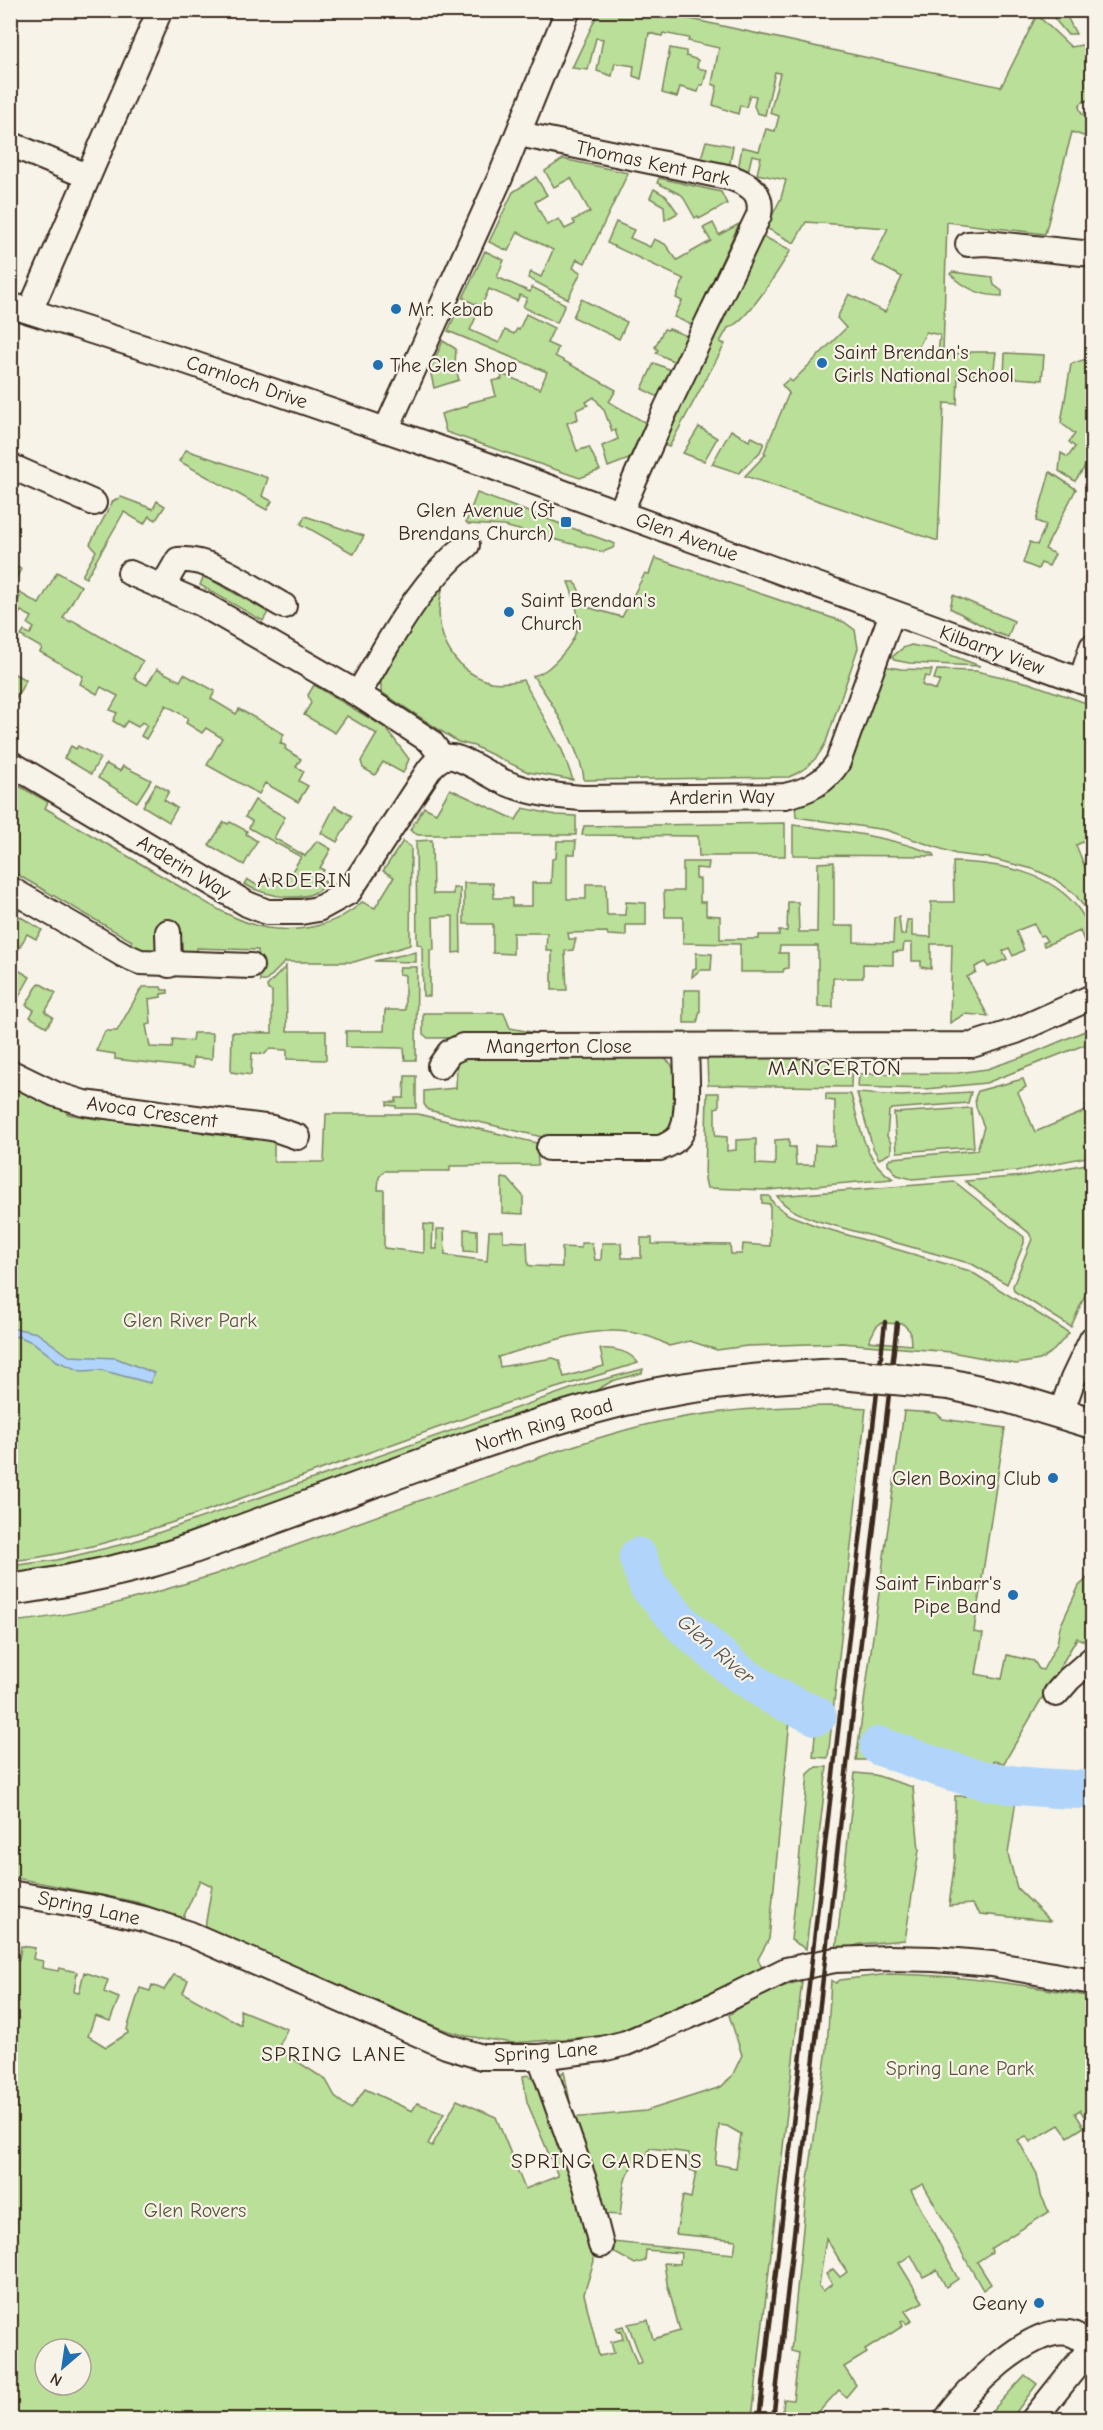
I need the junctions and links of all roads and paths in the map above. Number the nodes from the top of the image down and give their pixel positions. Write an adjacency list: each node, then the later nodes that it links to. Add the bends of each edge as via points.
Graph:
1 (160, 10): 5 (street)
2 (568, 10): 3 (street)
3 (519, 134): 9 (street); 13 (street, Thomas Kent Park, via 732,178 747,183 761,204)
4 (10, 144): 5 (street)
5 (87, 176): 8 (street)
6 (968, 244): 7 (street)
7 (1092, 254)
8 (20, 308): 9 (street, Carnloch Drive)
9 (386, 430): 10 (street, Carnloch Drive)
10 (482, 463): 13 (street, Glen Avenue)
11 (10, 466): 12 (street)
12 (94, 503)
13 (620, 513): 18 (street, Glen Avenue)
14 (467, 545): 21 (street, via 422,590)
15 (130, 573): 16 (street)
16 (163, 586): 17 (street, via 178,560 193,559); 21 (street, via 202,604)
17 (284, 606)
18 (892, 613): 20 (street, Kilbarry View); 22 (street, Arderin Way, via 838,762 824,779 797,794 549,796 506,783 459,759)
19 (1092, 647): 20 (street)
20 (1086, 683)
21 (358, 694): 22 (street, via 430,741)
22 (443, 758): 23 (street, Arderin Way, via 429,770 349,892 318,909 283,913 247,904)
23 (10, 763)
24 (10, 889): 26 (street, via 124,955 140,962)
25 (168, 932): 26 (street)
26 (169, 965): 27 (street)
27 (251, 966)
28 (1092, 997): 29 (street, Mangerton Close, via 1016,1031 972,1045)
29 (686, 1046): 30 (street, Mangerton Close, via 463,1046 450,1052); 33 (street, via 685,1120 681,1133 671,1144 660,1148)
30 (440, 1066)
31 (10, 1072): 32 (street, Avoca Crescent, via 84,1103 272,1128)
32 (298, 1137)
33 (549, 1148)
34 (1092, 1339): 35 (street)
35 (1061, 1413): 36 (main road, North Ring Road); 37 (main road, North Ring Road, bridge, via 949,1384 840,1374 754,1378 662,1391 526,1428 154,1561 60,1583)
36 (1092, 1423)
37 (10, 1590)
38 (1092, 1659): 39 (street)
39 (1056, 1694)
40 (10, 1893): 42 (street, Spring Lane, via 97,1908 190,1934 468,2054)
41 (1092, 1982): 42 (street, Spring Lane, via 992,1964 934,1959 826,1962 786,1970 626,2043)
42 (540, 2057): 43 (street, via 586,2186)
43 (601, 2245)
44 (1092, 2347): 45 (street, via 1067,2332 1050,2333 985,2374); 46 (street)
45 (946, 2420)
46 (1033, 2420)

